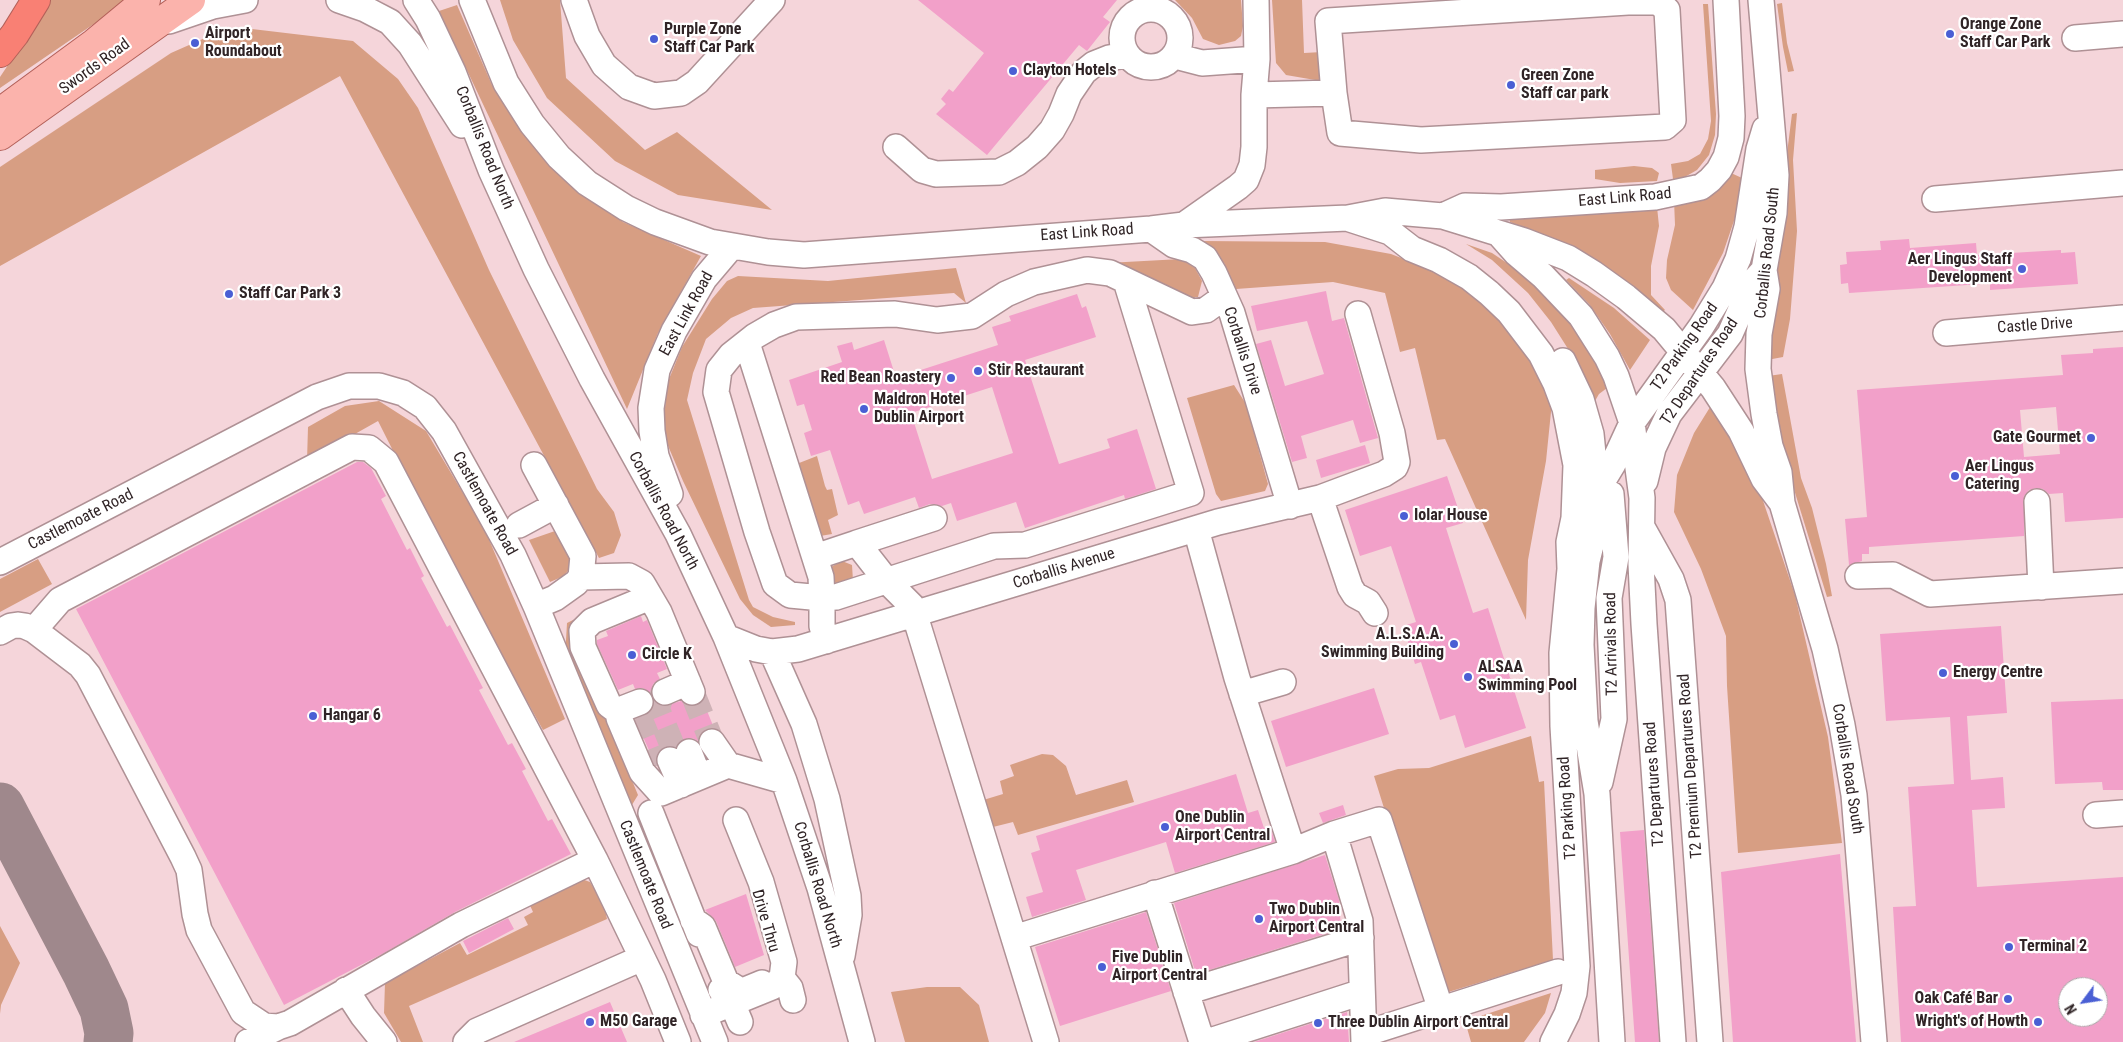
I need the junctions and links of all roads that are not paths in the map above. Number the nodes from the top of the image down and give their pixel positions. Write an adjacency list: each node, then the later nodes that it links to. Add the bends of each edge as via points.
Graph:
1 (36, 0): 15 (highway)
2 (191, 0): 12 (main road, Swords Road)
3 (245, 0): 12 (street)
4 (339, 0): 26 (street, via 390,22 410,44)
5 (416, 0): 26 (street, Corballis Road North, via 453,72)
6 (472, 0): 35 (street, East Link Road, via 506,83 532,124 559,157 587,183 626,208 710,242)
7 (574, 0): 8 (street, via 604,65 629,87 654,96 681,93 698,82)
8 (772, 0)
9 (1256, 0): 18 (street)
10 (1726, 0): 29 (street, East Link Road, via 1731,138 1726,157 1710,180 1701,186 1656,197 1501,207 1465,206)
11 (1761, 0): 23 (street, Corballis Road South)
12 (142, 13): 21 (main road, via 89,36); 22 (main road, Swords Road, via 94,43); 24 (main road, Swords Road)
13 (2123, 34): 14 (street, via 2075,42)
14 (2123, 42)
15 (0, 52)
16 (1126, 55): 17 (street, via 1141,66 1150,68 1160,67); 17 (street, via 1121,37 1128,19 1136,12 1155,9 1173,18 1178,27 1179,46); 25 (street, via 1094,64 1084,72 1069,94 1052,130 1018,163 999,172 936,174 922,170)
17 (1175, 56): 18 (street, via 1202,63)
18 (1257, 59): 20 (street)
19 (1334, 93): 19 (street, via 1328,21 1628,2 1658,2 1667,10 1672,120 1665,127 1422,140 1340,133); 20 (street)
20 (1254, 95): 31 (street, via 1254,148 1246,180)
21 (0, 100)
22 (0, 112)
23 (1769, 114): 36 (street, Corballis Road South, via 1776,175 1774,213); 43 (street, T2 Parking Road, via 1759,149 1748,228 1738,259 1707,319)
24 (0, 136)
25 (896, 147)
26 (491, 170): 59 (street, Corballis Road North, via 564,325)
27 (2123, 183): 28 (street)
28 (1935, 199)
29 (1443, 216): 30 (street, East Link Road, via 1385,211); 34 (street, East Link Road)
30 (1348, 218): 31 (street, East Link Road); 33 (street, T2 Parking Road)
31 (1184, 225): 32 (street, East Link Road)
32 (1151, 229): 35 (street, East Link Road, via 804,255); 38 (street, Corballis Drive, via 1174,245 1205,258)
33 (1390, 232): 48 (street, T2 Arrivals Road, via 1418,238 1483,268 1527,307 1557,349 1581,399 1591,434); 63 (street, T2 Parking Road, via 1489,292 1541,354 1565,408 1576,465)
34 (1500, 234): 43 (street, East Link Road, via 1568,258 1594,274 1654,320); 45 (street, via 1581,316 1597,338 1610,363)
35 (732, 246): 59 (street, East Link Road, via 704,279 674,331 654,384 652,431 659,464 670,490)
36 (1764, 270): 44 (street, T2 Departures Road, via 1753,282 1730,334); 52 (street, Corballis Road South, via 1767,289 1758,369 1770,446 1779,472)
37 (1126, 281): 38 (street, via 1192,312 1206,310); 42 (street, via 1110,273 1087,270 1034,282 1006,294 972,316 937,320 895,314 796,317 774,325); 66 (street, via 1191,493 1025,545 994,546)
38 (1224, 297): 54 (street, Corballis Drive, via 1232,313)
39 (1358, 314): 49 (street, Corballis Avenue, via 1392,433 1397,462 1384,474)
40 (2123, 318): 41 (street, Castle Drive)
41 (1946, 333)
42 (747, 343): 61 (street); 70 (street, via 731,354 719,370 716,392 736,462 775,584 790,595)
43 (1682, 351): 44 (street, Corballis Road South); 45 (street, T2 Parking Road)
44 (1700, 372): 50 (street, T2 Departures Road, via 1662,428 1646,470); 52 (street, Corballis Road South, via 1730,413 1764,479)
45 (1632, 423): 46 (street, T2 Parking Road); 50 (street)
46 (1613, 464): 48 (street, T2 Parking Road); 84 (street, T2 Arrivals Road, via 1611,492 1616,557 1609,598 1614,719)
47 (534, 465): 53 (street)
48 (1598, 488): 63 (street, T2 Parking Road); 84 (street, T2 Arrivals Road, via 1600,513 1587,561 1581,645 1585,721)
49 (1320, 498): 54 (street, Corballis Avenue); 73 (street, via 1350,587 1355,595 1368,602)
50 (1642, 498): 57 (street, T2 Premium Departures Road)
51 (2037, 502): 68 (street)
52 (1782, 503): 125 (street, Corballis Road South, via 1825,649 1854,795)
53 (556, 505): 56 (street); 65 (street, via 583,556)
54 (1290, 506): 58 (street, Corballis Avenue)
55 (934, 518): 60 (street)
56 (519, 525)
57 (1642, 526): 123 (street, T2 Departures Road, via 1644,624); 124 (street, T2 Premium Departures Road, via 1671,579 1679,607)
58 (1196, 529): 72 (street, Corballis Avenue); 81 (street)
59 (678, 534): 76 (street, Corballis Road North)
60 (857, 543): 61 (street); 66 (street)
61 (815, 558): 70 (street)
62 (0, 562): 71 (street, Castlemoate Road, via 317,398 349,386 379,386 403,393 425,407 444,430 513,555)
63 (1570, 569): 121 (street, T2 Parking Road, via 1562,652 1563,726 1577,966 1574,993)
64 (1858, 576): 68 (street, via 1893,575 1930,594)
65 (582, 577): 69 (street, via 629,576 642,583); 71 (street, via 555,598)
66 (886, 580): 70 (street, via 836,597); 72 (street, via 912,606)
67 (2123, 581): 68 (street)
68 (2041, 587)
69 (650, 597): 80 (street, via 659,612); 83 (street, via 592,621 582,631 583,647 609,705 617,712 632,710 619,718 642,772)
70 (822, 598): 77 (street, via 821,615)
71 (536, 606): 88 (street, Castlemoate Road)
72 (914, 613): 77 (street, Corballis Avenue); 97 (street, via 939,726)
73 (1375, 613)
74 (34, 630): 75 (street, via 18,625); 92 (street, via 60,600 352,447 369,448 386,462); 110 (street, via 80,665 88,675 184,857 199,930 236,1000 252,1019 264,1026)
75 (0, 632)
76 (726, 636): 78 (street, Corballis Avenue); 82 (street, Corballis Road North)
77 (826, 641): 78 (street, Corballis Avenue)
78 (772, 652): 100 (street, via 816,759 841,860 850,915)
79 (1283, 682): 81 (street)
80 (678, 692)
81 (1242, 694): 91 (street)
82 (784, 781): 83 (street); 100 (street, Corballis Road North)
83 (686, 785): 83 (street, via 680,756); 88 (street); 90 (street)
84 (1597, 794): 122 (street, T2 Arrivals Road)
85 (2123, 813): 86 (street)
86 (2096, 814)
87 (736, 820): 94 (street)
88 (624, 825): 93 (street, Castlemoate Road)
89 (1326, 836): 91 (street); 98 (street, via 1360,921); 107 (street, via 1379,820)
90 (665, 850): 93 (street); 96 (street)
91 (1292, 851): 95 (street)
92 (595, 860): 99 (street); 103 (street, via 461,926)
93 (639, 861): 109 (street, Castlemoate Road)
94 (752, 861): 96 (street, Drive Thru, via 754,892 776,961 773,976 745,990 732,987 724,978 703,928); 102 (street, via 784,962)
95 (1155, 893): 97 (street); 104 (street)
96 (693, 920): 108 (street, via 719,988)
97 (1014, 938): 118 (street)
98 (1361, 938): 104 (street); 105 (street)
99 (642, 958): 114 (street, via 477,1031); 115 (street)
100 (841, 960): 117 (street, Corballis Road North)
101 (1558, 972): 107 (street)
102 (782, 978): 106 (street, via 790,988); 108 (street)
103 (346, 990): 110 (street); 113 (street)
104 (1186, 992): 119 (street)
105 (1362, 992): 111 (street); 120 (street)
106 (793, 1000)
107 (1441, 1010): 111 (street)
108 (736, 1012): 109 (street)
109 (703, 1015): 116 (street, Castlemoate Road)
110 (278, 1027): 112 (street)
111 (1364, 1038)
112 (248, 1042)
113 (384, 1042)
114 (466, 1042)
115 (678, 1042)
116 (714, 1042)
117 (862, 1042)
118 (1046, 1042)
119 (1202, 1042)
120 (1207, 1042)
121 (1552, 1042)
122 (1612, 1042)
123 (1674, 1042)
124 (1710, 1042)
125 (1874, 1042)

